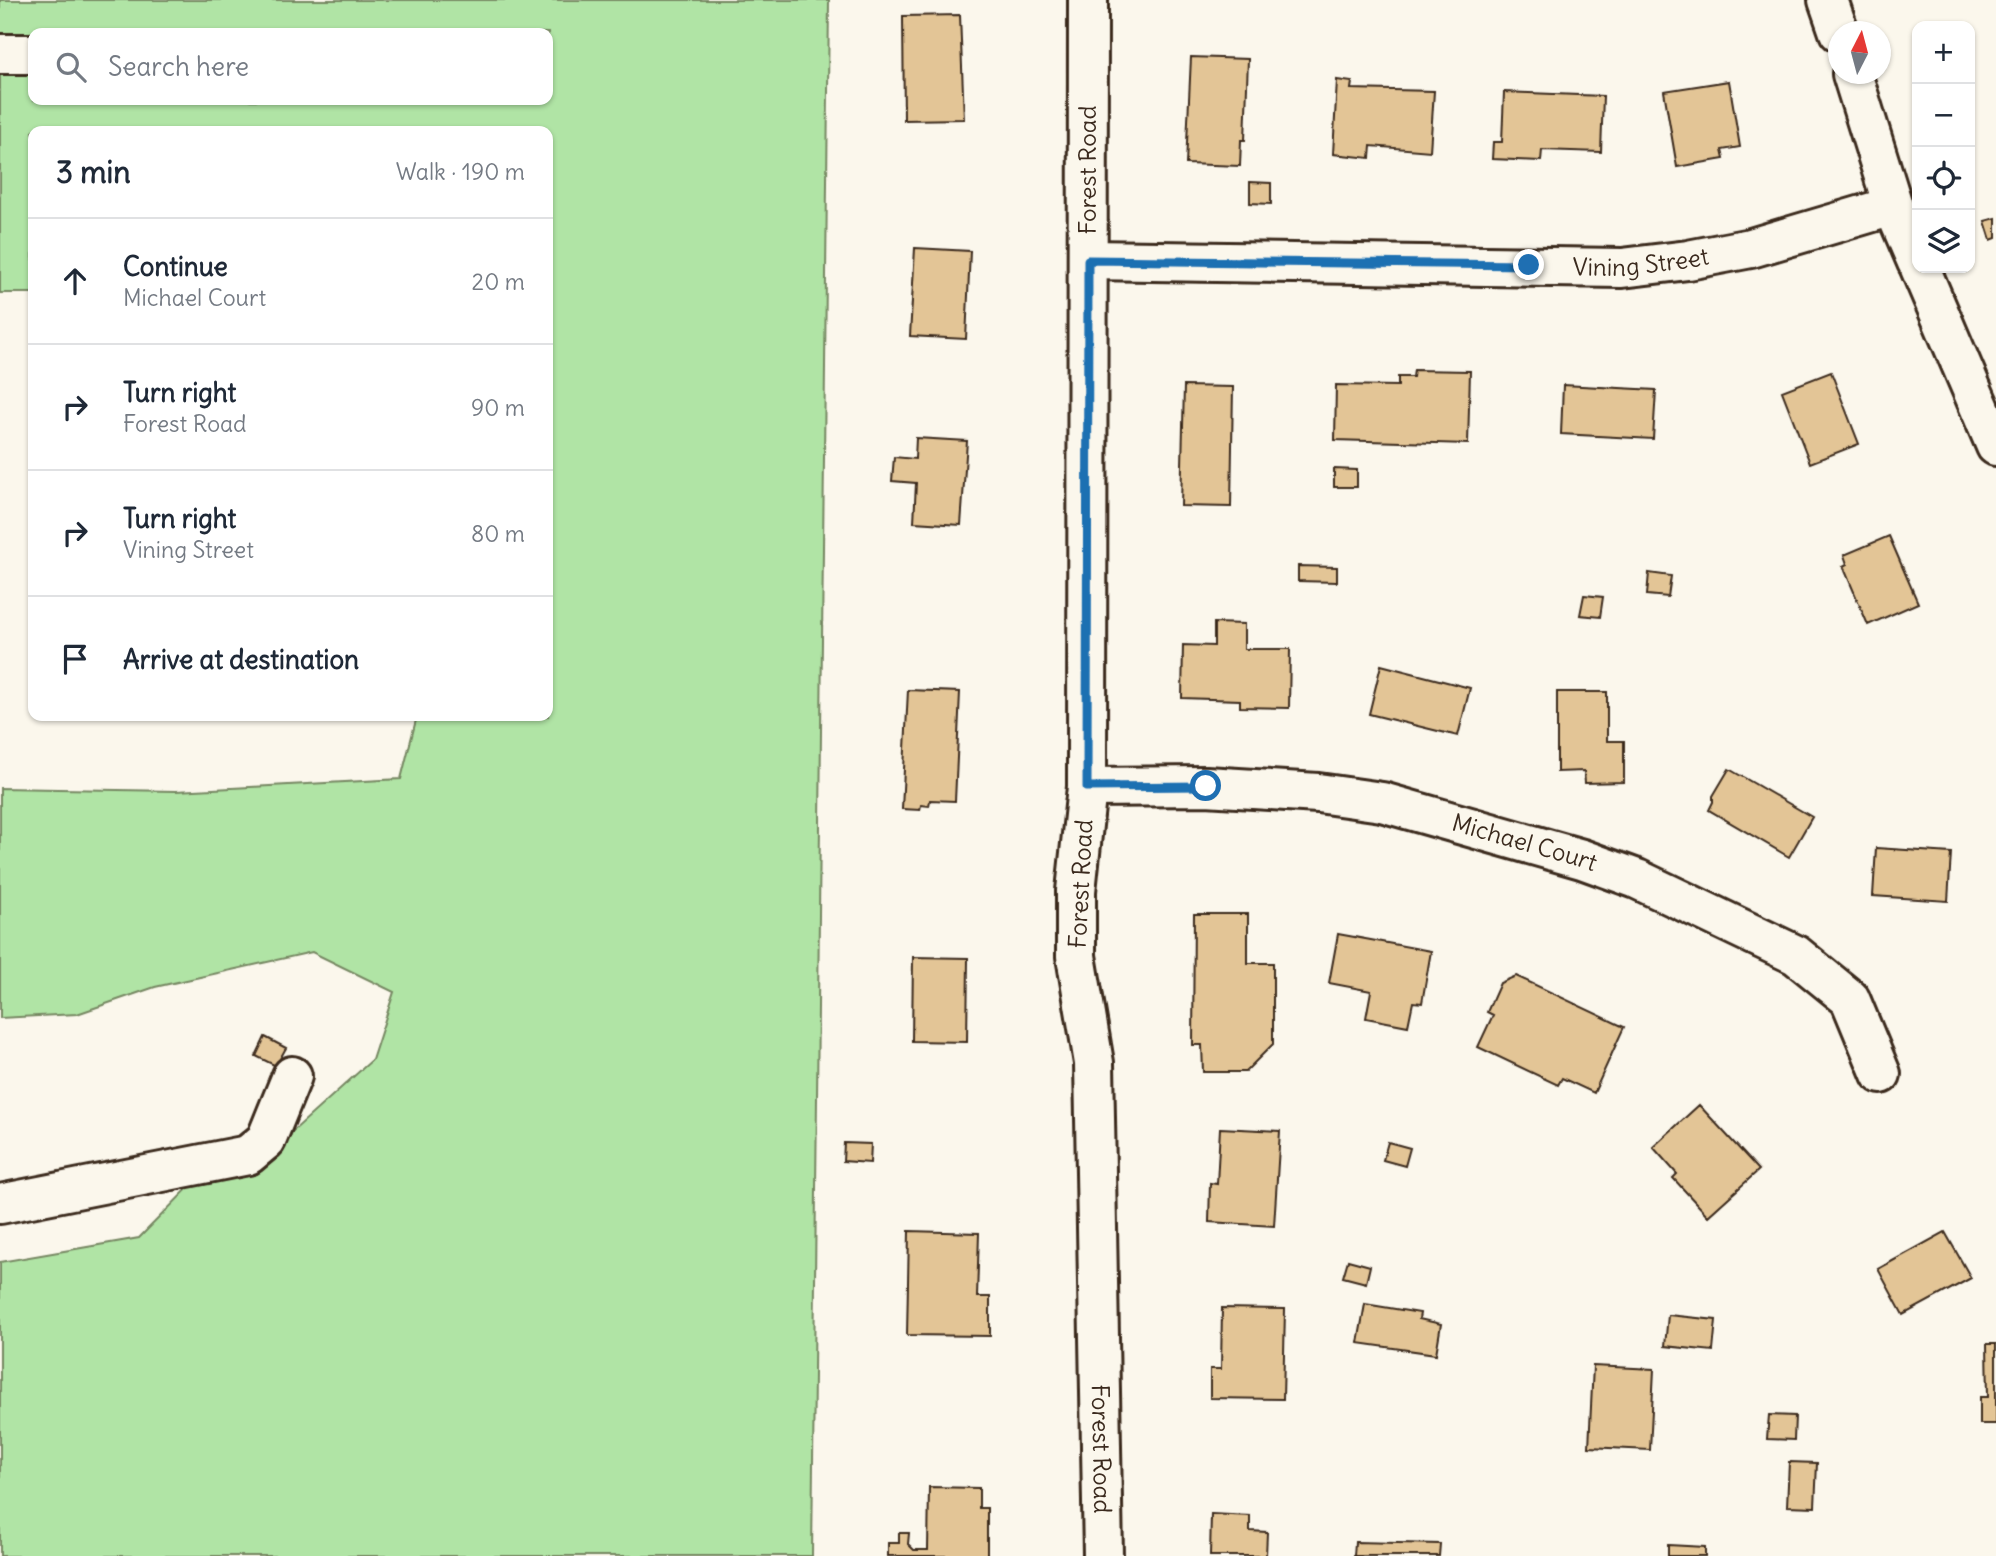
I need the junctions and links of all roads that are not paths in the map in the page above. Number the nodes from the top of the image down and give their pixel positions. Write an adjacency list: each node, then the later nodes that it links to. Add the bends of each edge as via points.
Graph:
1 (1088, 0): 9 (street, Forest Road)
2 (1828, 0): 3 (street)
3 (1835, 21)
4 (0, 54): 5 (street)
5 (28, 54)
6 (1855, 84): 7 (street)
7 (1893, 206): 8 (street); 9 (street, Vining Street, via 1751,248 1622,268)
8 (1912, 250)
9 (1088, 260): 12 (street, Forest Road)
10 (1922, 273): 11 (street)
11 (1996, 446)
12 (1087, 787): 13 (street, Michael Court, via 1206,786 1382,802 1593,863 1637,879 1796,955 1850,999); 16 (street, Forest Road, via 1076,891 1076,956 1094,1063)
13 (1881, 1074)
14 (292, 1076): 15 (street, via 266,1140 248,1155)
15 (0, 1204)
16 (1104, 1556)

